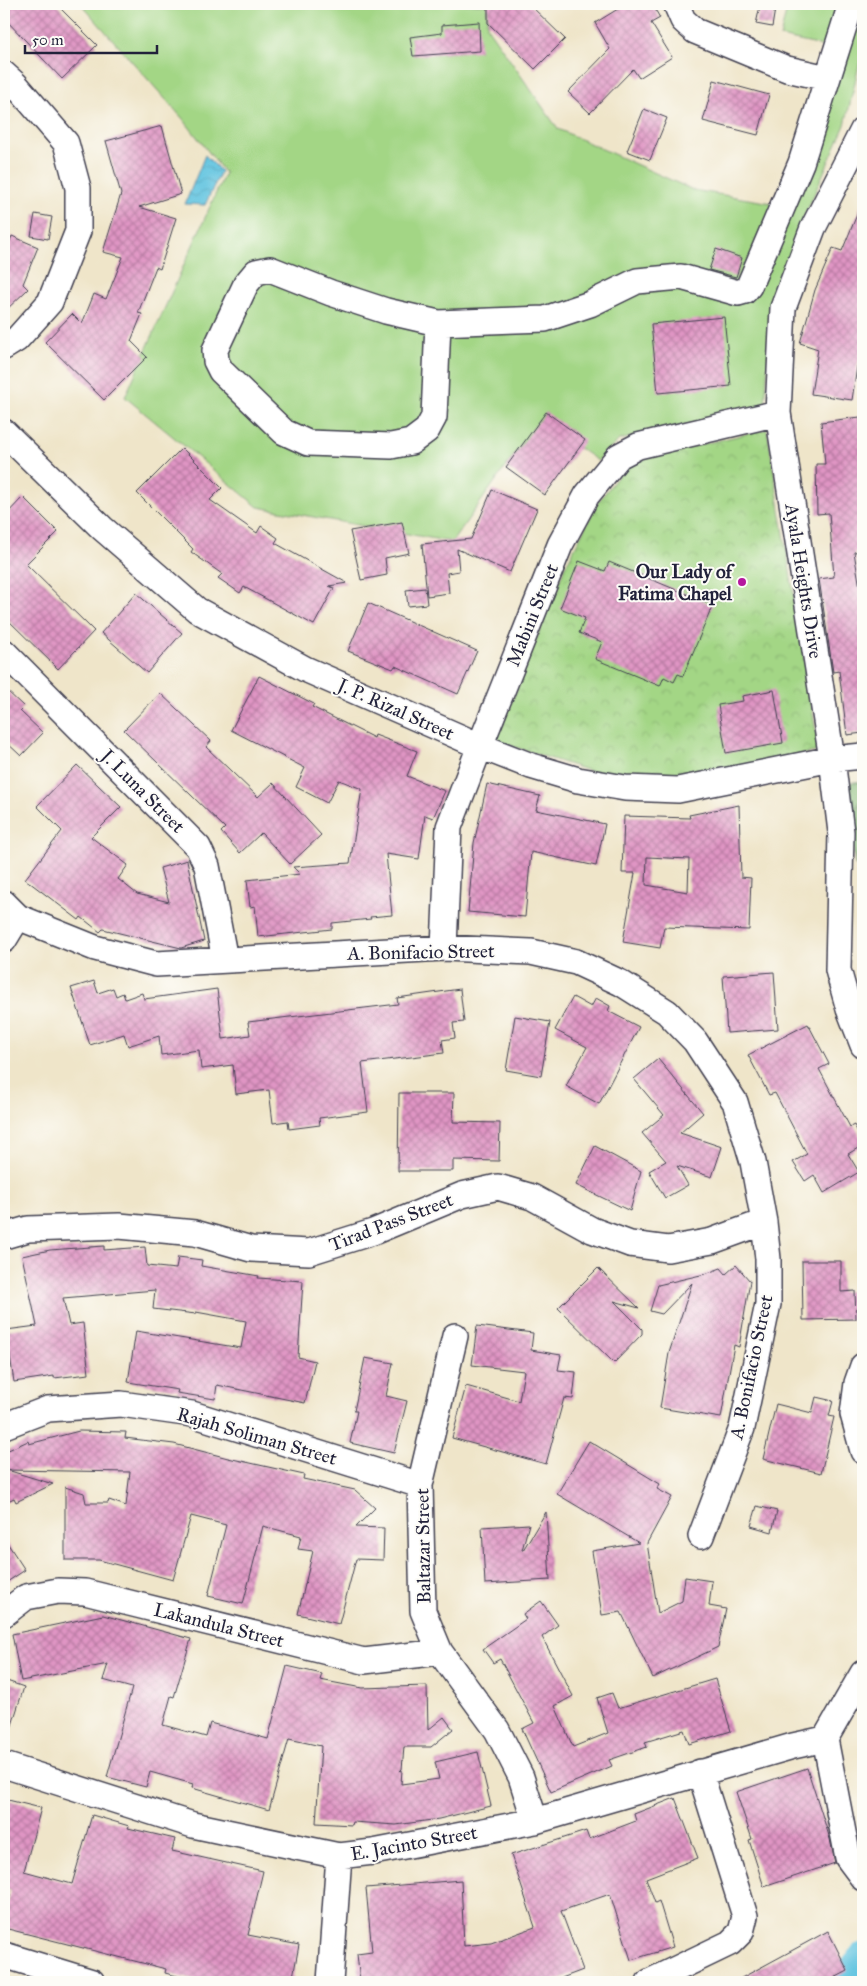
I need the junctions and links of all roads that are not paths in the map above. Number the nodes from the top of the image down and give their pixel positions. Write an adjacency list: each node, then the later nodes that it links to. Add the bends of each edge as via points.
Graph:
1 (676, 4): 4 (street, via 684,20 696,30 787,69)
2 (851, 4): 4 (street)
3 (4, 74): 7 (street, via 66,143 78,188 78,231 50,302 17,339)
4 (827, 78): 6 (street, via 801,163 750,286 745,291 738,293 681,276 637,281 590,304 545,319)
5 (863, 130): 8 (street, Ayala Heights Drive, via 813,228 783,308)
6 (438, 323): 6 (street, via 434,417 427,430 411,442 390,446 308,443 284,432 221,372 216,361 215,350 246,284 256,272 270,269 386,311)
7 (4, 347)
8 (778, 413): 11 (street, Mabini Street, via 638,446 619,456 587,495 560,545); 13 (street, Ayala Heights Drive)
9 (4, 432): 11 (street, J. P. Rizal Street, via 102,528 197,610 305,669)
10 (4, 652): 17 (street, J. Luna Street, via 198,847 208,866)
11 (480, 746): 13 (street, J. P. Rizal Street, via 578,780 625,788 678,790); 16 (street, Mabini Street, via 449,827)
12 (863, 756): 13 (street, J. P. Rizal Street)
13 (832, 759): 18 (street, Ayala Heights Drive, via 841,832 838,970)
14 (11, 910): 15 (street); 17 (street, A. Bonifacio Street, via 95,948 156,964)
15 (4, 940)
16 (444, 948): 17 (street, A. Bonifacio Street); 19 (street, A. Bonifacio Street, via 531,952 576,962 620,983 666,1012 695,1041 735,1102 753,1162)
17 (225, 960)
18 (863, 1045)
19 (764, 1222): 20 (street, Tirad Pass Street, via 712,1241 659,1248 630,1244 592,1230 532,1197 498,1187 462,1195 372,1232 309,1252 251,1249 194,1233 119,1226 28,1230); 26 (street, A. Bonifacio Street, via 768,1304 742,1428)
20 (4, 1236)
21 (455, 1336): 25 (street, Baltazar Street)
22 (863, 1366): 24 (street, via 853,1414)
23 (4, 1426): 25 (street, Rajah Soliman Street, via 48,1409 121,1404 183,1412)
24 (863, 1451)
25 (420, 1485): 28 (street, Baltazar Street, via 423,1611)
26 (701, 1536)
27 (4, 1614): 28 (street, Lakandula Street, via 26,1597 58,1591 85,1592 364,1661)
28 (440, 1652): 33 (street, Baltazar Street, via 497,1730 521,1777)
29 (863, 1673): 30 (street)
30 (825, 1739): 32 (street, E. Jacinto Street); 35 (street, via 848,1858)
31 (4, 1765): 34 (street, E. Jacinto Street, via 193,1825)
32 (700, 1772): 33 (street, E. Jacinto Street); 39 (street, via 745,1916 741,1932 730,1943)
33 (535, 1820): 34 (street, E. Jacinto Street)
34 (339, 1856): 38 (street)
35 (863, 1878)
36 (4, 1955): 37 (street)
37 (92, 1982)
38 (330, 1982)
39 (649, 1982)

